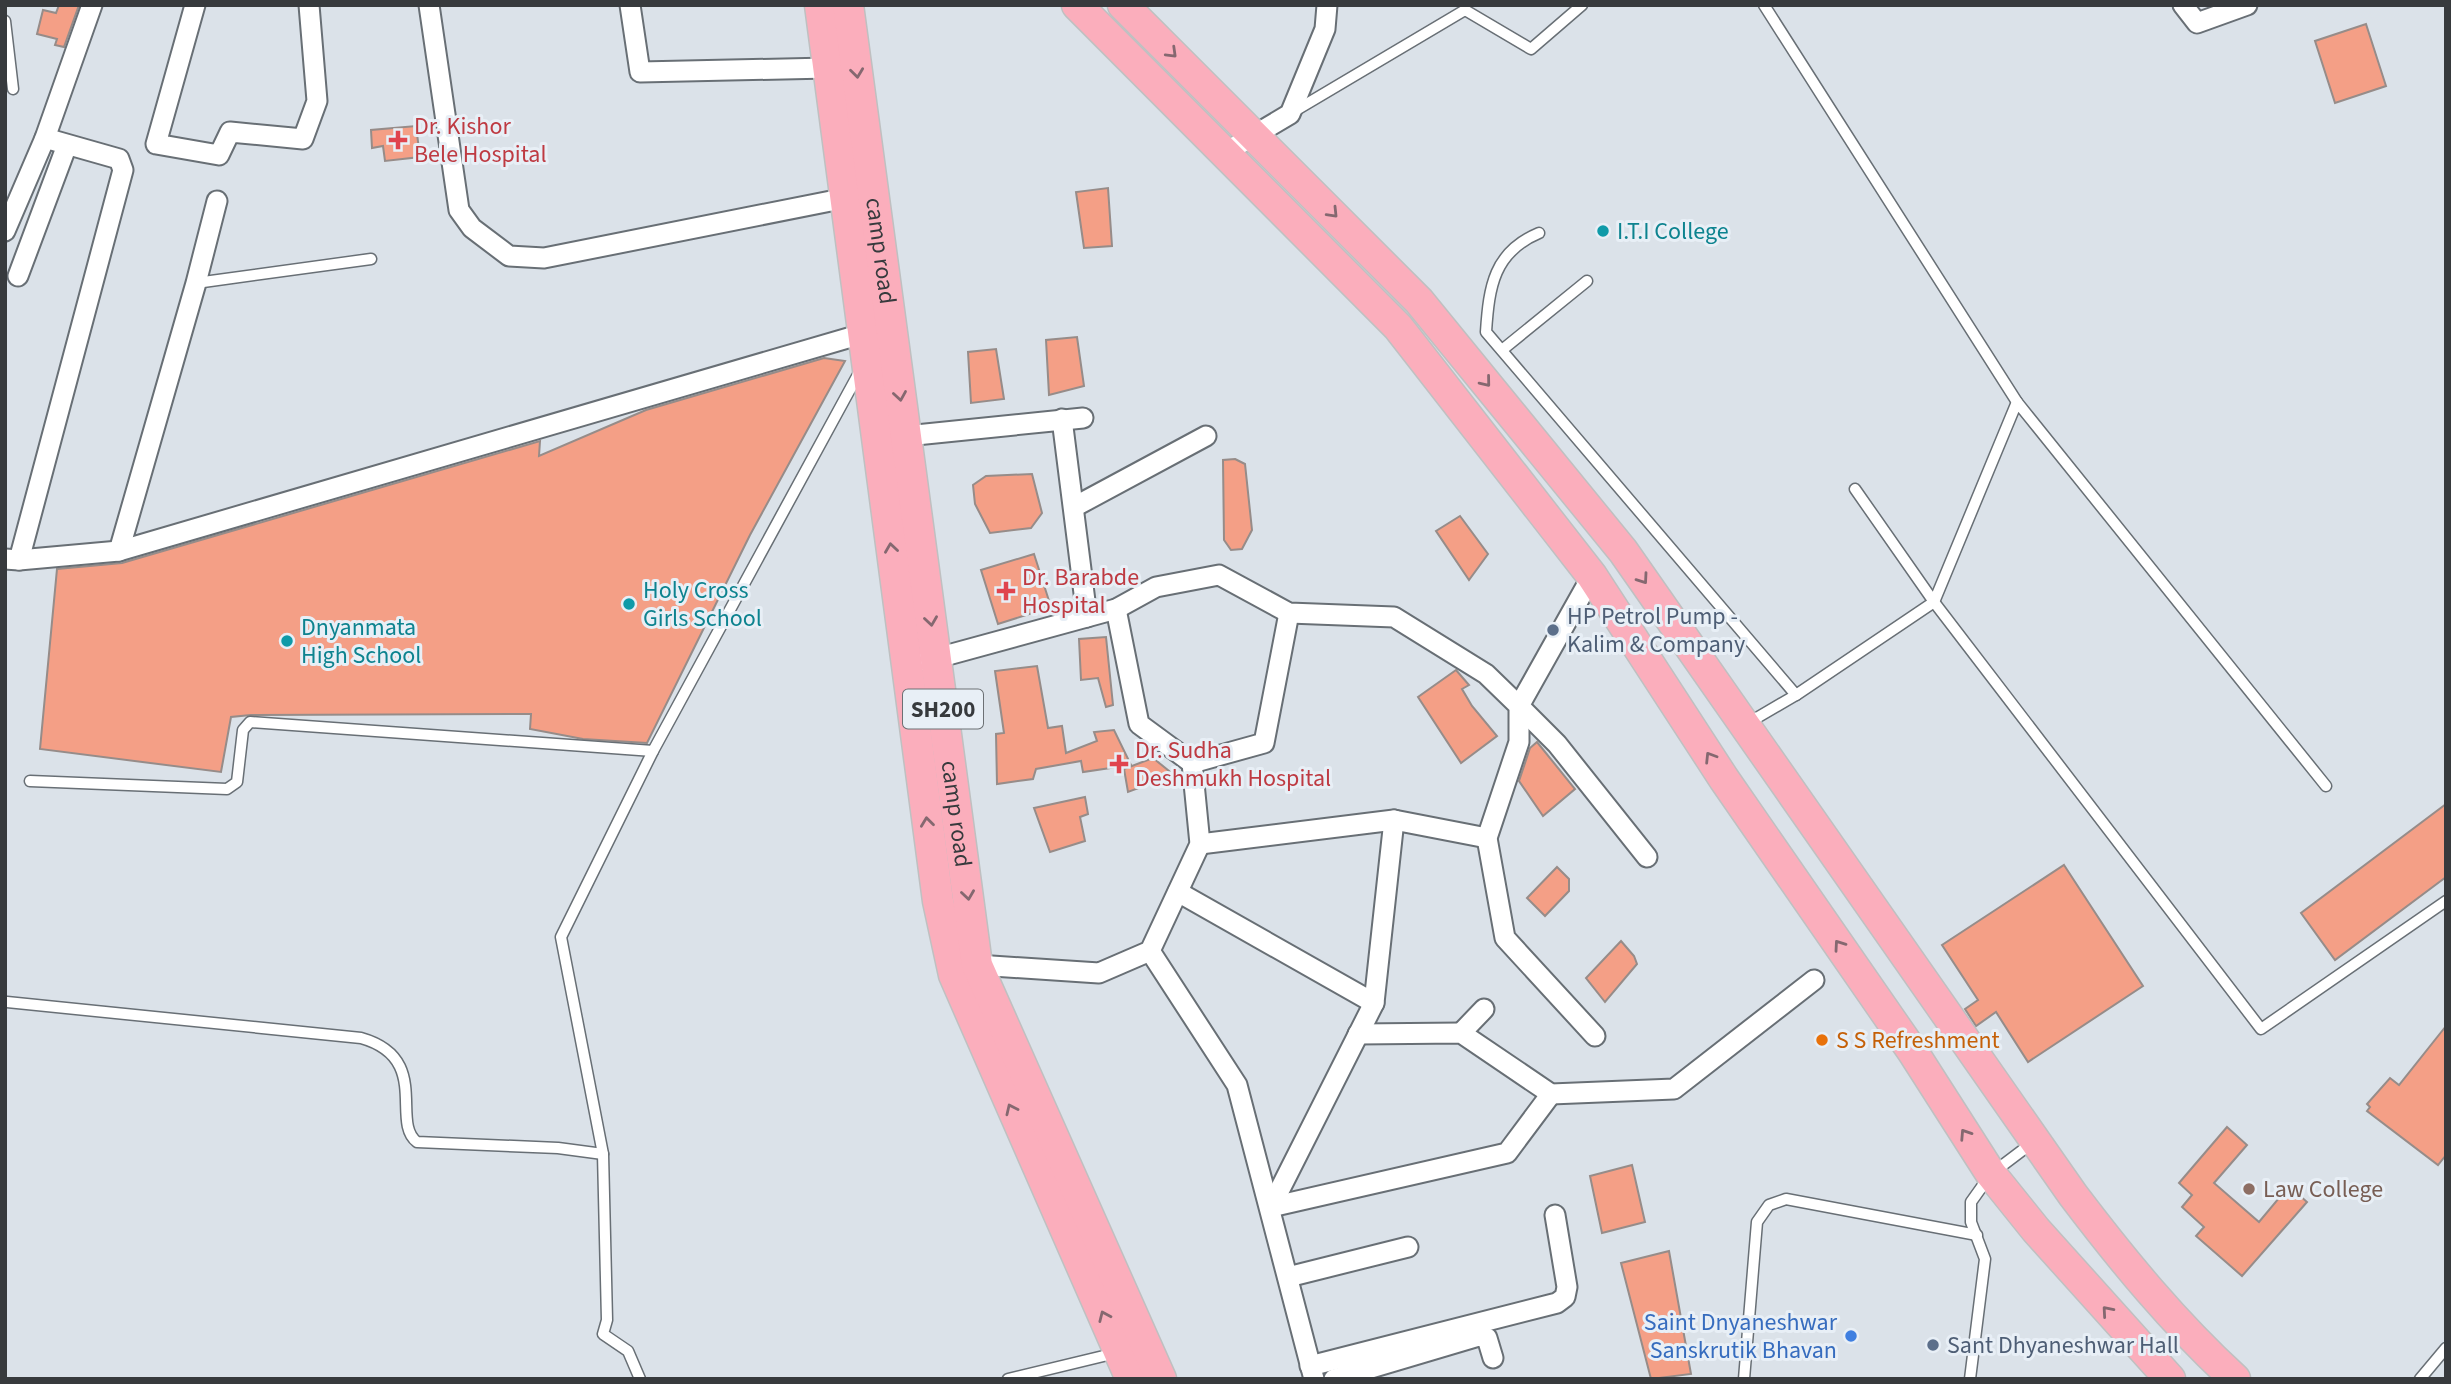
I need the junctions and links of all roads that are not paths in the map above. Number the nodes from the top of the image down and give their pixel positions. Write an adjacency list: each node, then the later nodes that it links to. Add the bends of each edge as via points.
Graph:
1 (92, 5): 20 (street)
2 (195, 5): 3 (street, via 156,144 219,155 230,132 303,139 317,101)
3 (309, 5)
4 (429, 5): 23 (street, via 459,210 472,228 509,256 544,257)
5 (630, 5): 16 (street, via 640,72)
6 (820, 5): 16 (main road, camp road / SH200)
7 (848, 5): 31 (main road, camp road / SH200, one-way to 31)
8 (1077, 5): 22 (main road)
9 (1123, 5): 19 (main road, one-way to 19)
10 (1327, 5): 18 (street, via 1325,29)
11 (1582, 5): 18 (lane, via 1531,49 1465,10)
12 (1764, 5): 33 (lane)
13 (2183, 5): 14 (street, via 2197,23)
14 (2247, 5)
15 (5, 21): 17 (lane)
16 (828, 68): 23 (main road, camp road / SH200)
17 (13, 89)
18 (1290, 114): 19 (street)
19 (1256, 134): 22 (street); 41 (main road, one-way to 41, via 1419,301)
20 (45, 138): 21 (street); 25 (street)
21 (66, 145): 28 (street); 42 (street, via 119,159 123,170)
22 (1226, 152): 43 (main road, via 1398,327)
23 (846, 198): 31 (main road, camp road / SH200)
24 (217, 201): 30 (street)
25 (5, 231)
26 (1539, 233): 32 (lane, via 1516,243 1501,264 1489,295 1486,332)
27 (371, 259): 30 (lane)
28 (18, 276)
29 (1587, 281): 32 (lane)
30 (196, 284): 40 (street)
31 (878, 343): 36 (main road, camp road / SH200, one-way to 36); 40 (street); 51 (main road, camp road / SH200, one-way to 31); 55 (lane)
32 (1502, 350): 52 (lane)
33 (2017, 402): 44 (lane); 58 (lane)
34 (1083, 418): 35 (street)
35 (1062, 419): 36 (street); 39 (street)
36 (906, 436): 49 (main road, camp road / SH200, one-way to 49)
37 (1206, 436): 39 (street)
38 (1855, 489): 44 (lane)
39 (1074, 507): 47 (street)
40 (119, 551): 42 (street)
41 (1623, 551): 43 (main road); 48 (main road, one-way to 48)
42 (12, 559)
43 (1592, 576): 50 (main road); 53 (street)
44 (1934, 602): 52 (lane); 64 (lane, via 2261,1029)
45 (1116, 609): 46 (street, via 1156,587 1219,575); 47 (street); 56 (street, via 1139,724)
46 (1289, 613): 53 (street, via 1394,617 1486,674); 56 (street, via 1265,743)
47 (1087, 617): 49 (street)
48 (1683, 636): 50 (main road); 54 (main road)
49 (936, 660): 51 (street); 66 (main road, camp road / SH200, one-way to 66)
50 (1649, 660): 77 (main road, one-way to 50)
51 (906, 664): 84 (main road, camp road / SH200, one-way to 51, via 954,975 938,901)
52 (1796, 695): 54 (lane)
53 (1519, 706): 60 (street, via 1519,742); 62 (street, via 1558,744)
54 (1745, 725): 75 (main road)
55 (653, 751): 57 (lane, via 250,722 243,730 237,782 227,789); 76 (lane, via 561,937)
56 (1192, 763): 61 (street)
57 (30, 781)
58 (2326, 786)
59 (1395, 820): 60 (street); 61 (street); 69 (street)
60 (1487, 838): 73 (street, via 1505,938)
61 (1200, 845): 63 (street)
62 (1647, 857)
63 (1178, 892): 65 (street); 69 (street)
64 (2446, 901)
65 (1150, 951): 66 (street, via 1099,973); 78 (street, via 1237,1085)
66 (977, 965): 84 (main road, camp road / SH200)
67 (1814, 980): 74 (street, via 1674,1088)
68 (7, 1002): 76 (lane, via 361,1038 378,1043 392,1055 405,1077 410,1134 417,1142)
69 (1374, 1003): 72 (street)
70 (1484, 1009): 71 (street)
71 (1461, 1033): 72 (street); 74 (street)
72 (1358, 1034): 78 (street)
73 (1595, 1036)
74 (1551, 1094): 78 (street, via 1507,1153)
75 (2035, 1140): 77 (lane); 94 (main road, via 2130,1269)
76 (603, 1154): 87 (lane, via 607,1320 603,1334 628,1351)
77 (1991, 1174): 80 (lane, via 1971,1202 1971,1222); 93 (main road, one-way to 77)
78 (1271, 1207): 82 (street)
79 (1555, 1215): 86 (street, via 1567,1287 1565,1297 1557,1303)
80 (1978, 1236): 91 (lane, via 1786,1199 1769,1205 1757,1222); 92 (lane, via 1985,1259)
81 (1408, 1247): 82 (street)
82 (1288, 1277): 86 (street)
83 (2446, 1348): 95 (lane)
84 (1132, 1358): 88 (lane); 89 (main road, camp road / SH200)
85 (1493, 1358): 90 (street, via 1487,1338 1479,1336)
86 (1312, 1372)
87 (639, 1379)
88 (1008, 1379)
89 (1161, 1379)
90 (1334, 1379)
91 (1744, 1379)
92 (1970, 1379)
93 (2170, 1379)
94 (2235, 1379)
95 (2420, 1379)

